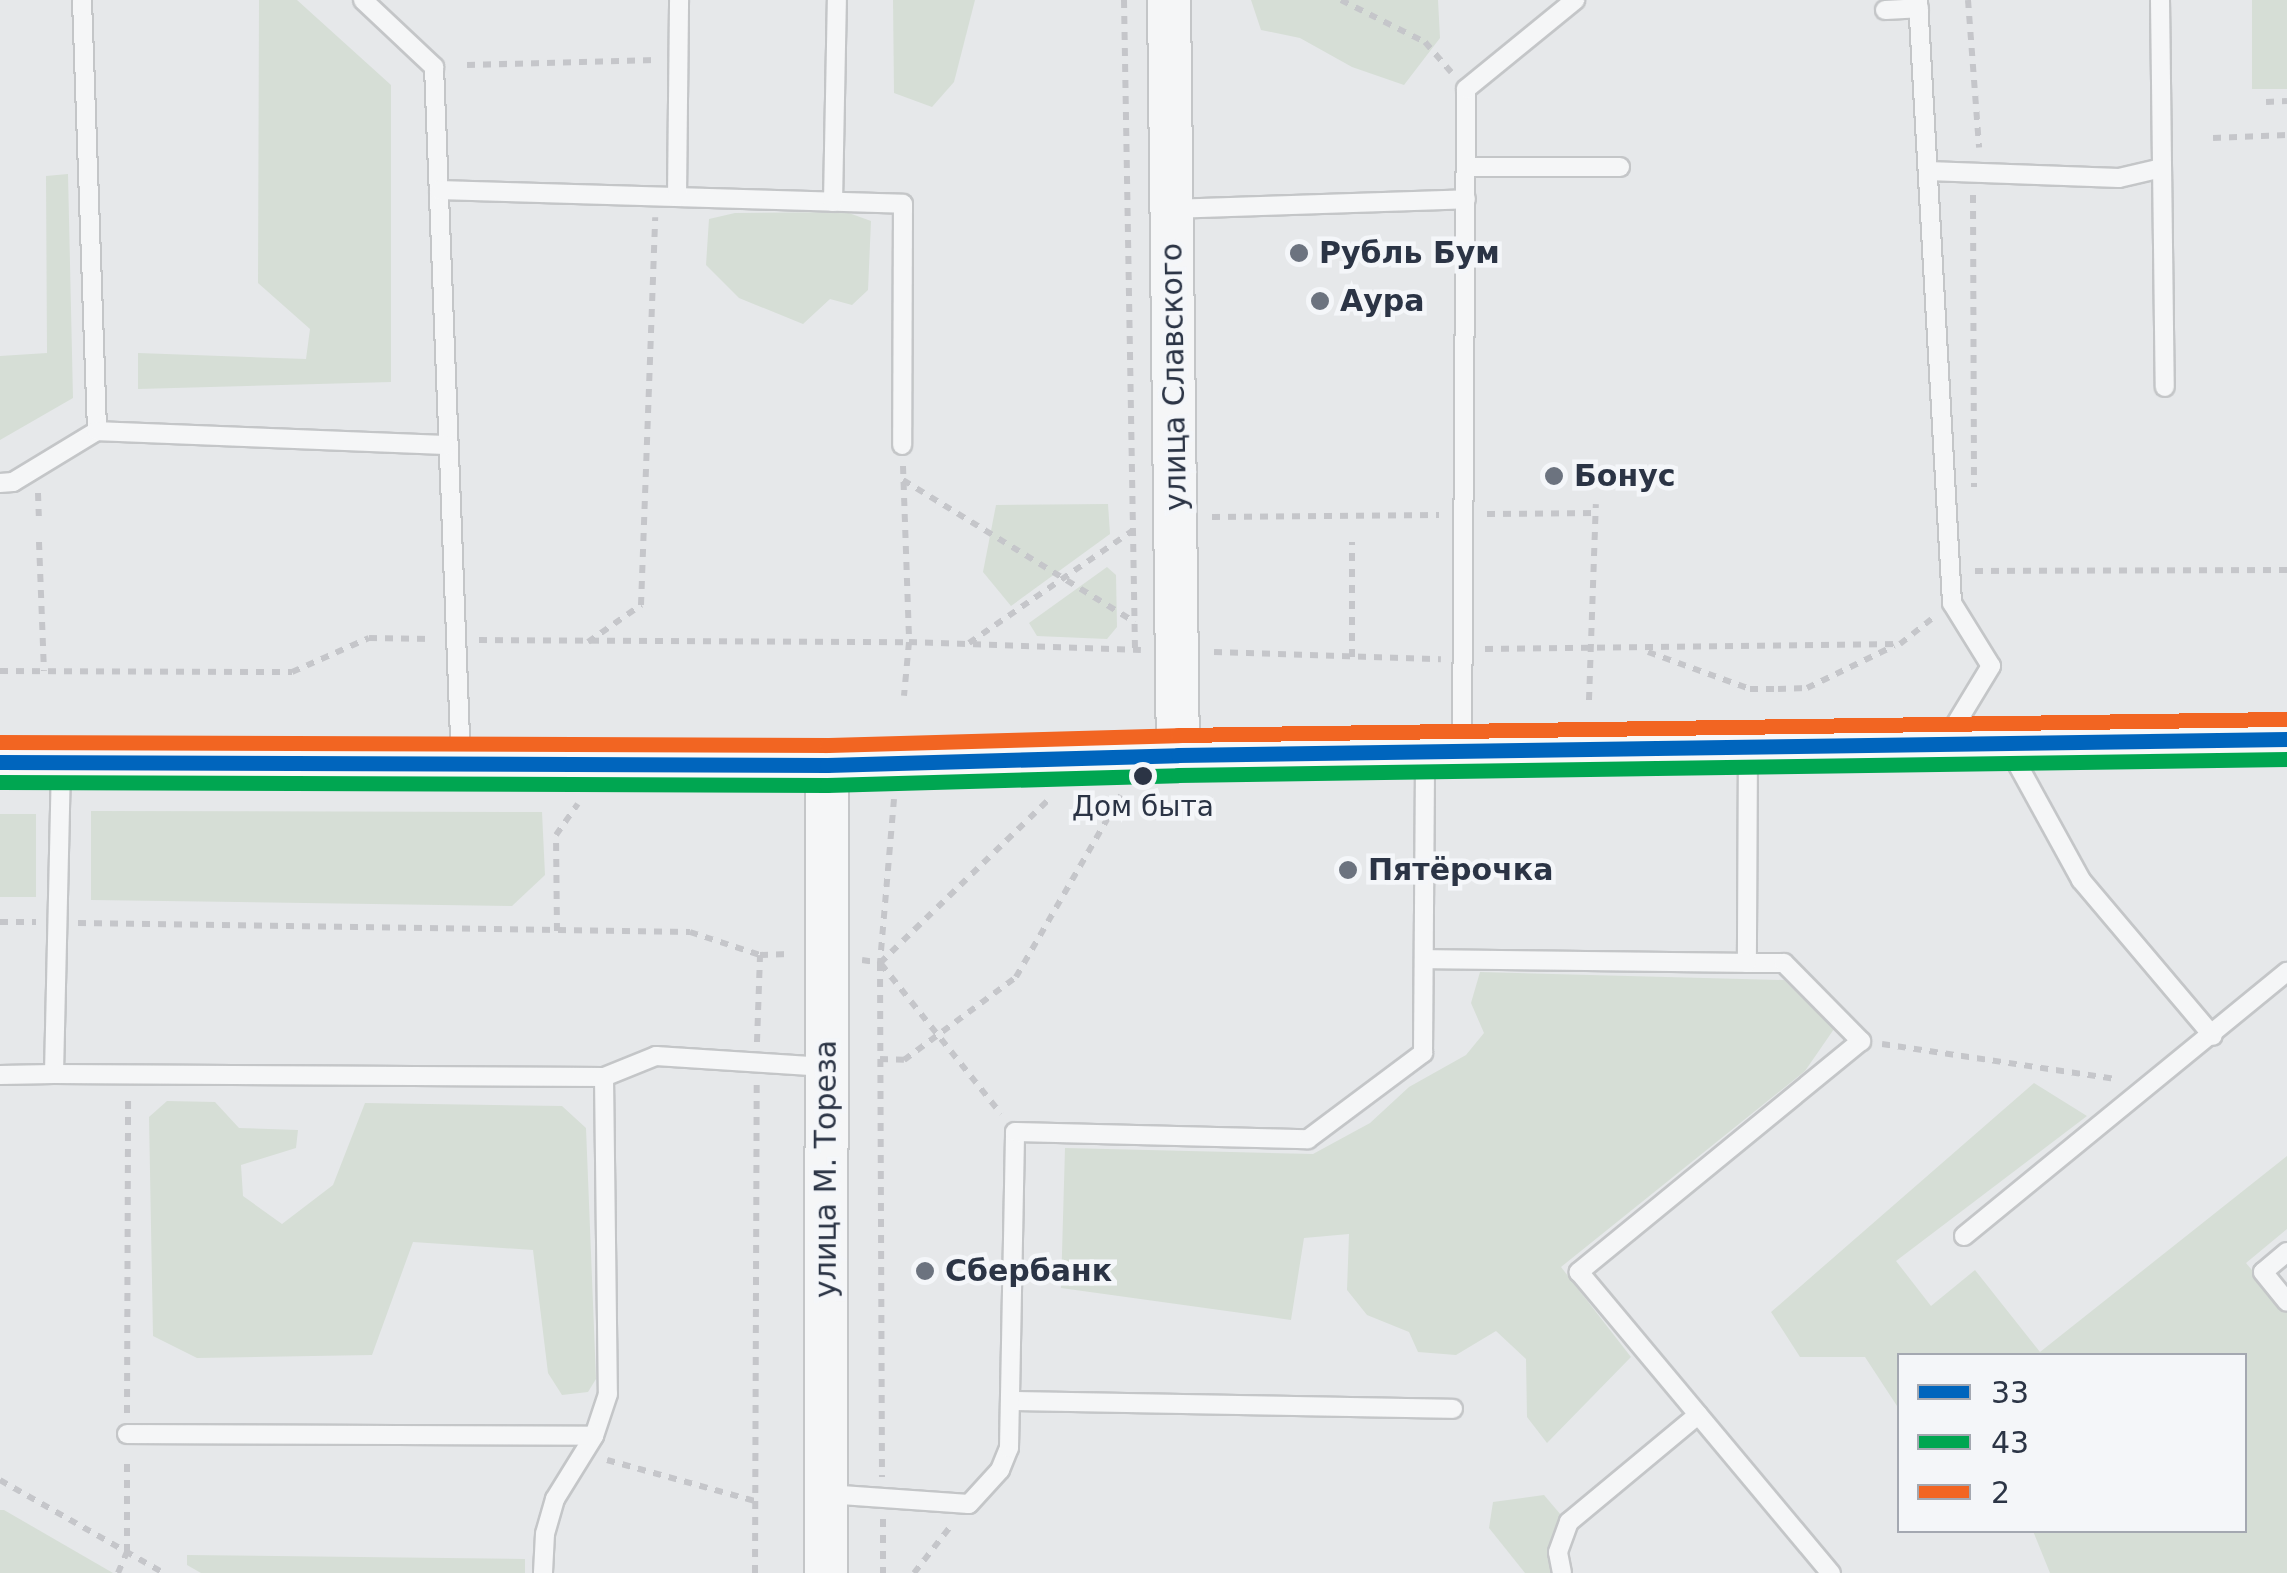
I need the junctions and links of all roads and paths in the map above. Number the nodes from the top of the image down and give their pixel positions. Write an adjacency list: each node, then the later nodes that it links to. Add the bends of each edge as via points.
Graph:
1 (82, 0): 32 (lane)
2 (363, 0): 25 (lane, via 434,68)
3 (679, 0): 13 (lane)
4 (837, 0): 29 (lane)
5 (1124, 0): 40 (path)
6 (1168, 0): 30 (street, улица Славского)
7 (1341, 0): 15 (path, via 1425,42)
8 (1574, 0): 15 (lane)
9 (1968, 0): 23 (path)
10 (2160, 0): 22 (lane)
11 (1918, 4): 12 (lane); 24 (lane)
12 (1886, 10)
13 (678, 59): 14 (path); 27 (lane)
14 (468, 65)
15 (1466, 89): 20 (lane)
16 (2287, 101): 17 (path)
17 (2266, 102)
18 (2287, 135): 19 (path)
19 (2213, 138)
20 (1466, 167): 21 (lane); 28 (lane)
21 (1620, 167)
22 (2162, 168): 23 (lane, via 2119,178); 31 (lane)
23 (1980, 170): 24 (lane); 37 (path, via 1970,206)
24 (1928, 172): 47 (lane)
25 (439, 190): 26 (lane); 33 (lane)
26 (656, 196): 27 (lane); 50 (path, via 642,605)
27 (676, 197): 29 (lane)
28 (1466, 199): 30 (lane); 38 (lane)
29 (832, 202): 34 (lane, via 903,204)
30 (1171, 209): 39 (street, улица Славского)
31 (2165, 387)
32 (97, 431): 33 (lane); 36 (lane, via 13,482)
33 (449, 445): 49 (lane)
34 (902, 445): 35 (path)
35 (903, 480): 46 (path); 51 (path)
36 (0, 482)
37 (1974, 493)
38 (1464, 515): 39 (path); 54 (path, via 1596,508); 58 (lane)
39 (1176, 517): 57 (street, улица Славского)
40 (1133, 530): 46 (path); 48 (path)
41 (40, 542): 61 (path)
42 (1352, 542): 59 (path)
43 (1975, 551): 44 (path)
44 (1976, 570): 45 (path); 47 (path)
45 (2287, 570)
46 (1062, 579): 48 (path); 52 (path)
47 (1952, 603): 53 (path); 66 (lane, via 1991,666)
48 (1134, 622): 55 (path)
49 (456, 640): 50 (path); 61 (path, via 369,638 292,672); 72 (lane)
50 (587, 642): 51 (path)
51 (909, 642): 52 (path); 62 (path)
52 (968, 644): 55 (path)
53 (1900, 644): 56 (path); 56 (path, via 1807,688 1750,690)
54 (1590, 648): 56 (path); 58 (path); 63 (path)
55 (1135, 650): 57 (path)
56 (1644, 650)
57 (1178, 651): 59 (path); 69 (street, улица Славского)
58 (1464, 654): 59 (path); 68 (lane)
59 (1352, 657)
60 (0, 670): 61 (path)
61 (44, 671)
62 (904, 696)
63 (1589, 700)
64 (2287, 739): 65 (main road)
65 (2005, 742): 66 (main road); 89 (lane, via 2081,880)
66 (1944, 743): 67 (main road)
67 (1748, 746): 68 (main road); 86 (lane)
68 (1444, 751): 69 (main road); 84 (lane)
69 (1178, 755): 73 (main road)
70 (0, 762): 71 (main road)
71 (61, 762): 72 (main road); 79 (lane)
72 (461, 762): 73 (main road)
73 (827, 765): 93 (street, улица М. Тореза)
74 (1109, 787): 88 (path, via 1126,787 1016,977)
75 (1059, 790): 85 (path)
76 (894, 798): 85 (path)
77 (582, 800): 80 (path, via 556,835)
78 (0, 922): 79 (path)
79 (58, 922): 80 (path); 95 (lane)
80 (557, 931): 82 (path, via 690,932)
81 (788, 954): 82 (path)
82 (760, 955): 92 (path)
83 (852, 958): 85 (path)
84 (1424, 960): 86 (lane); 99 (lane, via 1423,1053 1308,1139)
85 (880, 962): 88 (path); 91 (path)
86 (1747, 963): 90 (lane, via 1784,964)
87 (2287, 972): 89 (lane)
88 (938, 1034): 91 (path, via 904,1060); 99 (path)
89 (2213, 1036): 98 (lane)
90 (1860, 1041): 98 (path); 105 (lane, via 1578,1272)
91 (880, 1059): 111 (path)
92 (757, 1062): 93 (lane); 97 (lane, via 656,1056); 112 (path)
93 (827, 1067): 110 (street, улица М. Тореза)
94 (0, 1074): 95 (lane)
95 (54, 1074): 96 (lane)
96 (128, 1075): 97 (lane); 106 (path)
97 (604, 1077): 107 (lane, via 608,1394)
98 (2153, 1084): 100 (lane)
99 (1016, 1132): 103 (lane)
100 (1964, 1236)
101 (2287, 1252): 102 (lane, via 2263,1272)
102 (2287, 1302)
103 (1010, 1402): 104 (lane); 113 (lane, via 1000,1470)
104 (1452, 1410)
105 (1698, 1415): 122 (lane, via 1570,1522 1558,1552); 123 (lane)
106 (127, 1434): 107 (lane); 114 (path)
107 (594, 1436): 108 (lane)
108 (584, 1453): 112 (path); 117 (lane, via 556,1499)
109 (0, 1480): 114 (path)
110 (826, 1494): 111 (lane); 119 (street, улица М. Тореза)
111 (882, 1498): 113 (lane); 120 (path)
112 (755, 1502): 118 (path)
113 (969, 1504): 121 (path)
114 (126, 1552): 115 (path); 116 (path)
115 (118, 1573)
116 (164, 1573)
117 (543, 1573)
118 (755, 1573)
119 (826, 1573)
120 (883, 1573)
121 (914, 1573)
122 (1562, 1573)
123 (1831, 1573)

